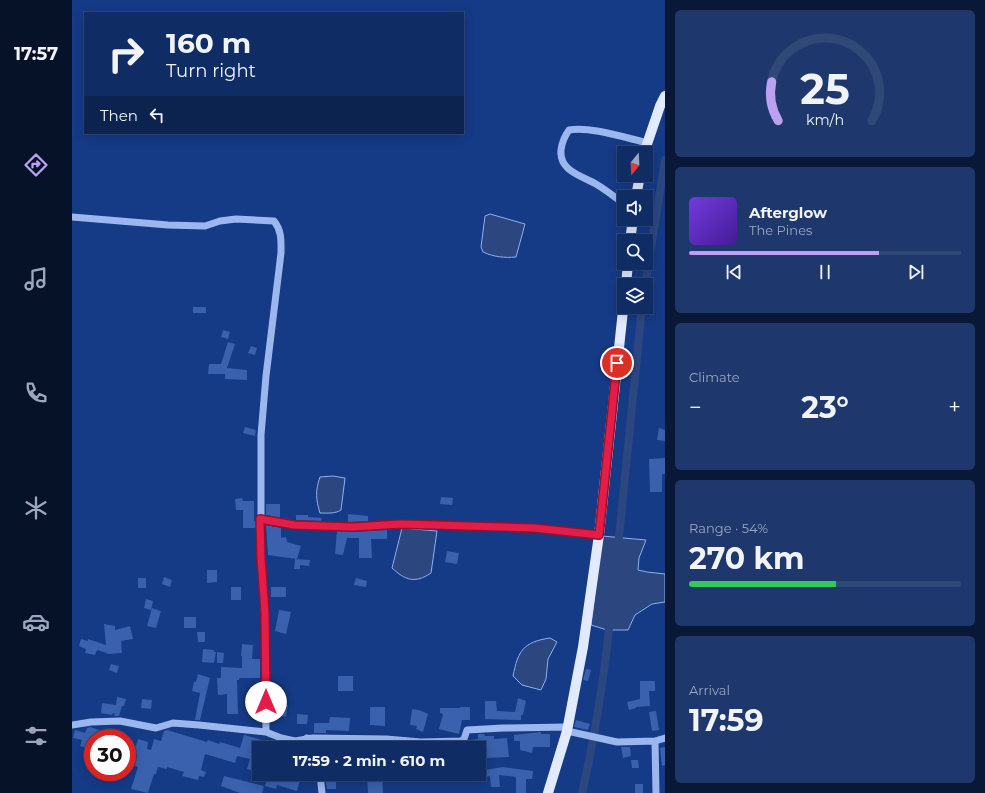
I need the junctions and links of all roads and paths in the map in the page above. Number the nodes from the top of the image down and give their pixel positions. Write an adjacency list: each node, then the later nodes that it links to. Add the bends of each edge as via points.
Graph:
1 (665, 96): 3 (main road)
2 (640, 146): 4 (street, via 602,132 579,129 569,130 562,143 564,165)
3 (647, 146)
4 (617, 199)
5 (72, 217): 7 (street, via 205,226 236,219 274,221 278,226 281,234 281,253 260,435)
6 (623, 314): 8 (main road)
7 (260, 519): 8 (street, via 294,525 353,527 401,524 534,528); 11 (street, via 265,613)
8 (599, 535): 10 (main road)
9 (72, 725): 11 (street, via 120,721 156,728 173,723)
10 (569, 730): 12 (street, via 467,730 461,741); 15 (street, via 617,742); 18 (main road)
11 (266, 732): 12 (street, via 295,741)
12 (307, 738): 14 (street)
13 (665, 738): 15 (street)
14 (307, 741)
15 (655, 741): 19 (street)
16 (321, 781): 17 (street)
17 (322, 793)
18 (548, 793)
19 (656, 793)

